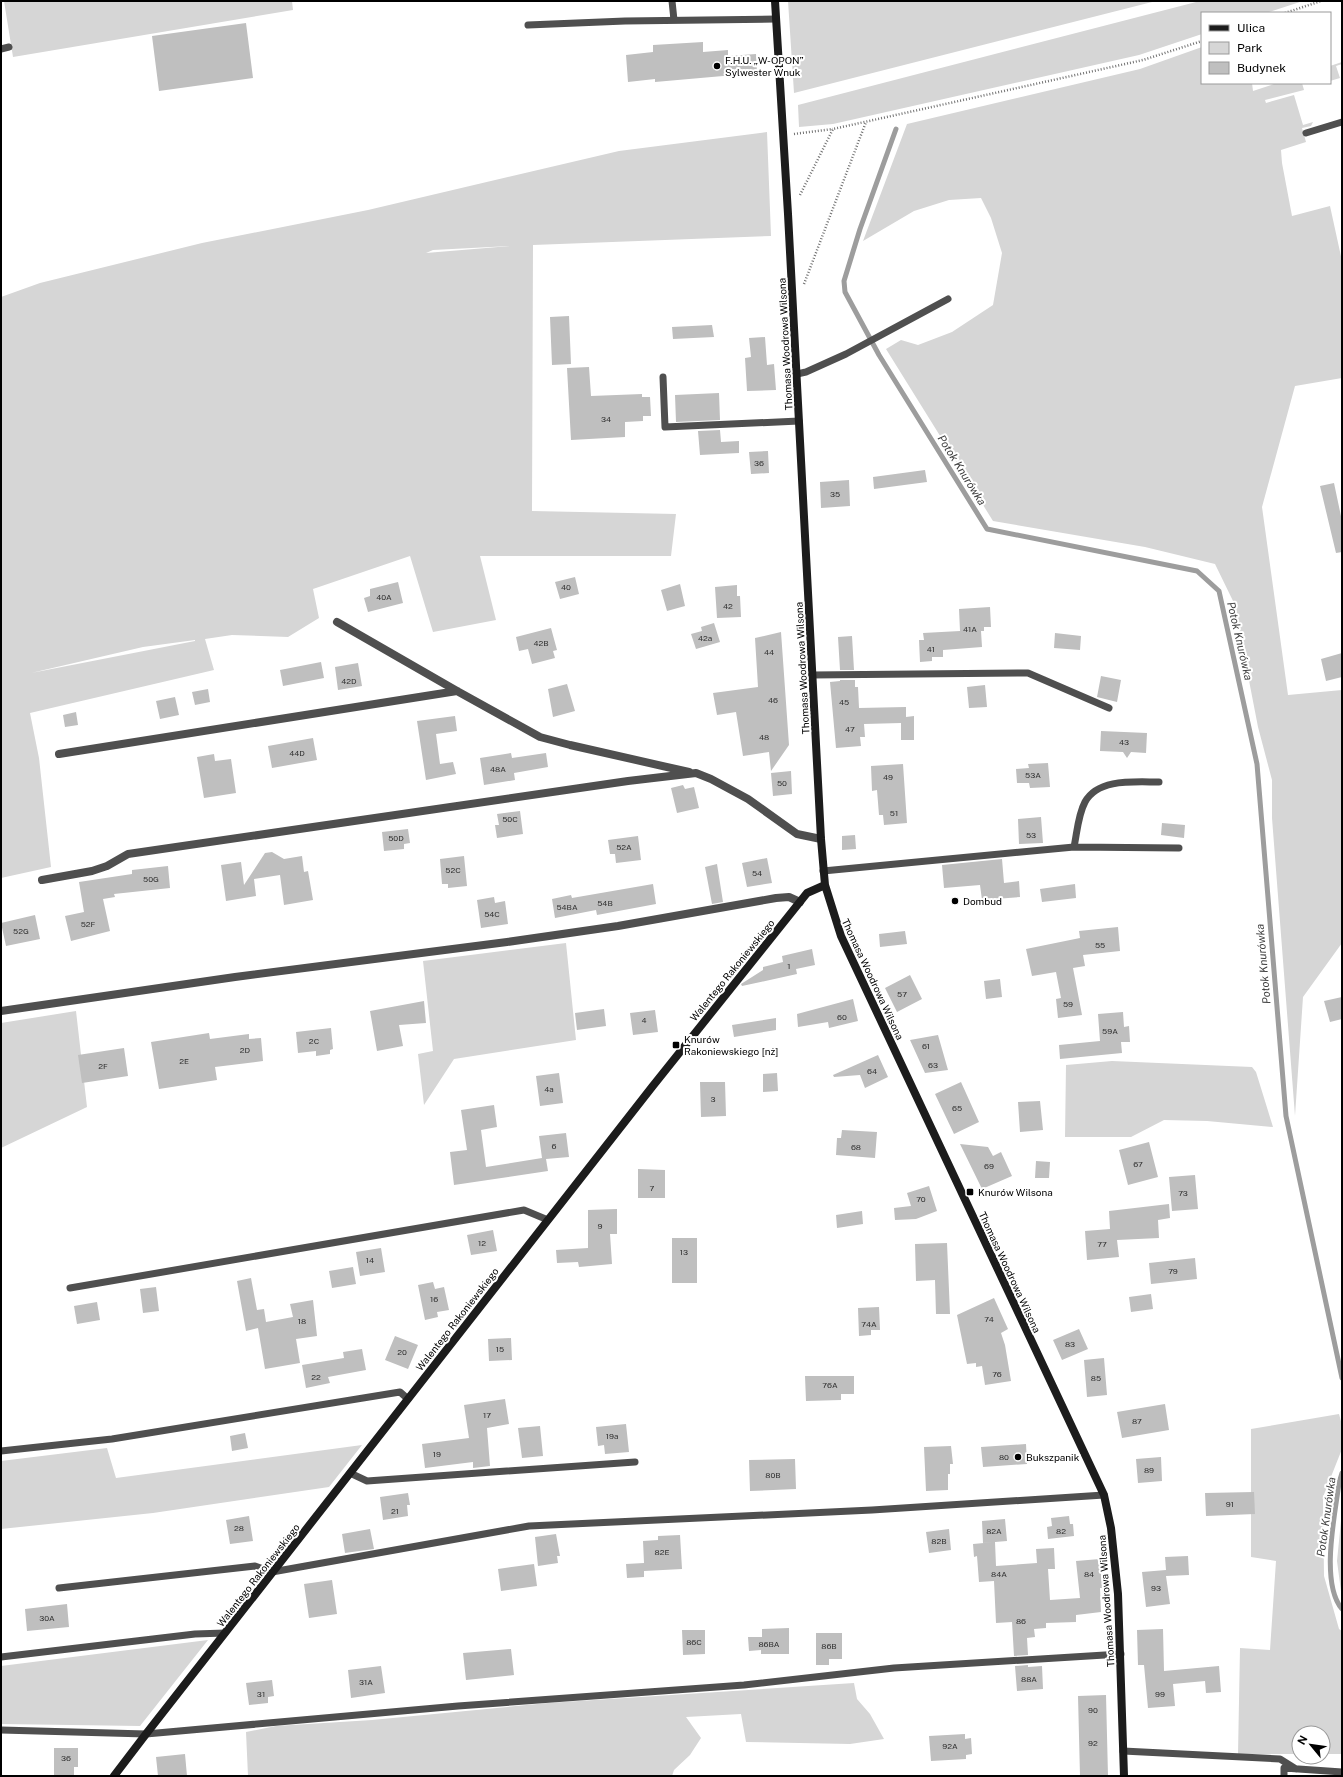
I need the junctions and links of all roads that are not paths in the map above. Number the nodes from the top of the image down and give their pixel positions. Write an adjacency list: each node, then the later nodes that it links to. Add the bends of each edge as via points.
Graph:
1 (672, 1): 4 (lane)
2 (775, 1): 3 (street, Thomasa Woodrowa Wilsona)
3 (776, 19): 4 (lane); 11 (street, Thomasa Woodrowa Wilsona)
4 (674, 20): 5 (lane)
5 (528, 25)
6 (9, 47): 7 (lane)
7 (1, 49)
8 (1342, 122): 9 (lane)
9 (1306, 133)
10 (948, 299): 11 (lane, via 860,347 806,372)
11 (796, 374): 13 (street, Thomasa Woodrowa Wilsona)
12 (663, 377): 13 (lane, via 666,427)
13 (799, 421): 15 (street, Thomasa Woodrowa Wilsona)
14 (337, 622): 16 (street)
15 (812, 676): 17 (lane, via 1028,673); 21 (street, Thomasa Woodrowa Wilsona)
16 (457, 691): 18 (street); 19 (street, via 540,737)
17 (1109, 708)
18 (60, 754)
19 (696, 773): 21 (street, via 748,799 797,834); 25 (street, via 128,854 92,871)
20 (1159, 782): 22 (lane, via 1125,782 1102,787 1091,793 1082,810)
21 (821, 839): 24 (street, Thomasa Woodrowa Wilsona)
22 (1074, 847): 23 (lane); 24 (lane)
23 (1179, 848)
24 (823, 871): 26 (street, Thomasa Woodrowa Wilsona)
25 (42, 880)
26 (825, 885): 27 (street, Walentego Rakoniewskiego, via 807,893); 35 (street, Thomasa Woodrowa Wilsona, via 841,936)
27 (800, 902): 28 (street, via 788,897 776,898 523,940 235,977); 29 (street, Walentego Rakoniewskiego)
28 (1, 1011)
29 (548, 1220): 30 (lane, via 524,1210); 31 (street, Walentego Rakoniewskiego)
30 (70, 1288)
31 (408, 1399): 32 (lane, via 400,1392 112,1439); 34 (street, Walentego Rakoniewskiego)
32 (1, 1451)
33 (635, 1462): 34 (lane, via 367,1481)
34 (350, 1473): 36 (street, Walentego Rakoniewskiego)
35 (1104, 1495): 36 (lane, via 872,1510 529,1526); 39 (street, Thomasa Woodrowa Wilsona, via 1115,1558)
36 (272, 1572): 37 (lane, via 255,1566); 38 (street, Walentego Rakoniewskiego)
37 (59, 1588)
38 (225, 1633): 40 (lane, via 195,1634); 42 (street, Walentego Rakoniewskiego)
39 (1120, 1654): 42 (lane, via 894,1668 744,1685 458,1706); 43 (street, Thomasa Woodrowa Wilsona)
40 (1, 1657)
41 (1, 1730): 42 (lane)
42 (146, 1734): 46 (street, Walentego Rakoniewskiego)
43 (1123, 1751): 44 (lane, via 1280,1758); 47 (street, Thomasa Woodrowa Wilsona)
44 (1296, 1769): 45 (lane); 48 (lane, via 1284,1768)
45 (1342, 1772)
46 (114, 1776)
47 (1124, 1776)
48 (1284, 1776)

